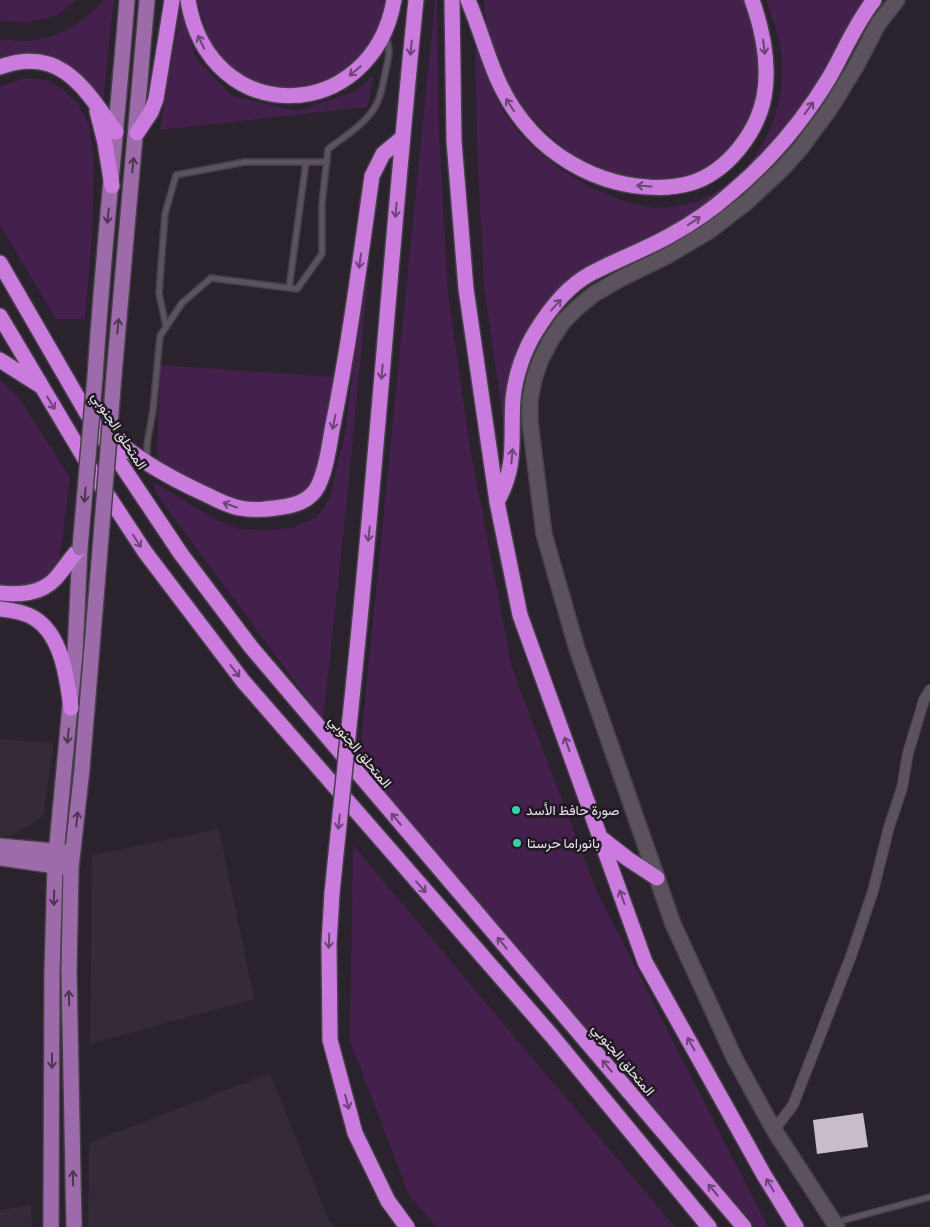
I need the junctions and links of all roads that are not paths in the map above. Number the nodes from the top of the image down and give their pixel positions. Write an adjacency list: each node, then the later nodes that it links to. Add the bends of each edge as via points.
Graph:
1 (127, 0): 15 (main road)
2 (148, 0): 16 (main road)
3 (172, 0): 16 (highway, via 156,99)
4 (188, 0): 12 (highway, one-way to 4, via 365,62 334,85 316,92 278,95 242,84 212,60 201,45)
5 (394, 0): 12 (highway)
6 (416, 0): 17 (highway, one-way to 17)
7 (452, 0): 29 (highway, via 454,141 466,289)
8 (468, 0): 9 (highway, one-way to 8, via 765,47 764,97 758,116 750,134 724,163 691,183 669,187 610,181 583,170 533,134 498,85)
9 (752, 0)
10 (874, 0): 29 (highway, one-way to 10, via 512,462 513,398 518,374 526,349 547,316 589,275 690,224 750,176 792,130 818,95)
11 (897, 0): 42 (street, via 878,24 829,110 783,168 709,231 594,294 578,307 551,340 534,379 530,422 544,534 577,649)
12 (384, 34): 19 (lane, via 390,52 376,106 370,115 328,149)
13 (0, 67): 14 (highway, via 28,60 44,62 71,75)
14 (93, 100): 15 (highway); 20 (highway)
15 (116, 132): 20 (main road)
16 (136, 133): 34 (main road, one-way to 16, bridge)
17 (402, 138): 28 (highway, one-way to 28, via 383,154 372,176 341,387 322,475 313,493 303,502 290,506 263,510 240,508 187,486); 50 (highway, one-way to 50, bridge, via 329,944 330,1040 355,1133 388,1201)
18 (306, 162): 19 (lane); 22 (lane); 24 (lane, via 245,162 176,175 165,214 159,293)
19 (327, 162): 22 (lane, via 322,203 322,254 297,289)
20 (112, 186): 30 (main road, one-way to 30, bridge)
21 (0, 263): 27 (highway, المتحلق الجنوبي)
22 (289, 288): 24 (lane, via 211,278 182,302)
23 (0, 316): 26 (highway)
24 (166, 327): 28 (lane, via 160,336)
25 (0, 360): 26 (highway)
26 (40, 386): 51 (highway, one-way to 51, via 144,552 243,681 552,1036)
27 (86, 412): 28 (highway, via 123,447); 52 (highway, المتحلق الجنوبي, one-way to 27, via 251,647 181,554)
28 (146, 463)
29 (497, 502): 37 (highway, one-way to 29, via 520,615)
30 (80, 548): 31 (highway, via 54,580 45,586 24,594); 33 (main road)
31 (0, 593)
32 (0, 609): 36 (highway, via 26,614 48,630 62,663)
33 (76, 653): 34 (main road); 36 (main road)
34 (91, 655): 41 (main road, one-way to 34)
35 (930, 690): 45 (street, via 908,753 902,788 851,956 793,1105)
36 (71, 708): 40 (main road, one-way to 40)
37 (600, 837): 42 (highway); 53 (highway, one-way to 37, via 645,962)
38 (0, 846): 40 (main road)
39 (0, 858): 40 (main road)
40 (55, 858): 41 (main road); 44 (main road, one-way to 44)
41 (72, 861): 43 (main road)
42 (657, 878): 45 (street, via 672,924 726,1041)
43 (69, 971): 44 (main road); 49 (main road, one-way to 43)
44 (52, 972): 48 (main road, one-way to 48)
45 (774, 1130): 47 (street)
46 (930, 1197): 47 (lane)
47 (835, 1225)
48 (51, 1227)
49 (74, 1227)
50 (407, 1227)
51 (709, 1227)
52 (744, 1227)
53 (796, 1227)

